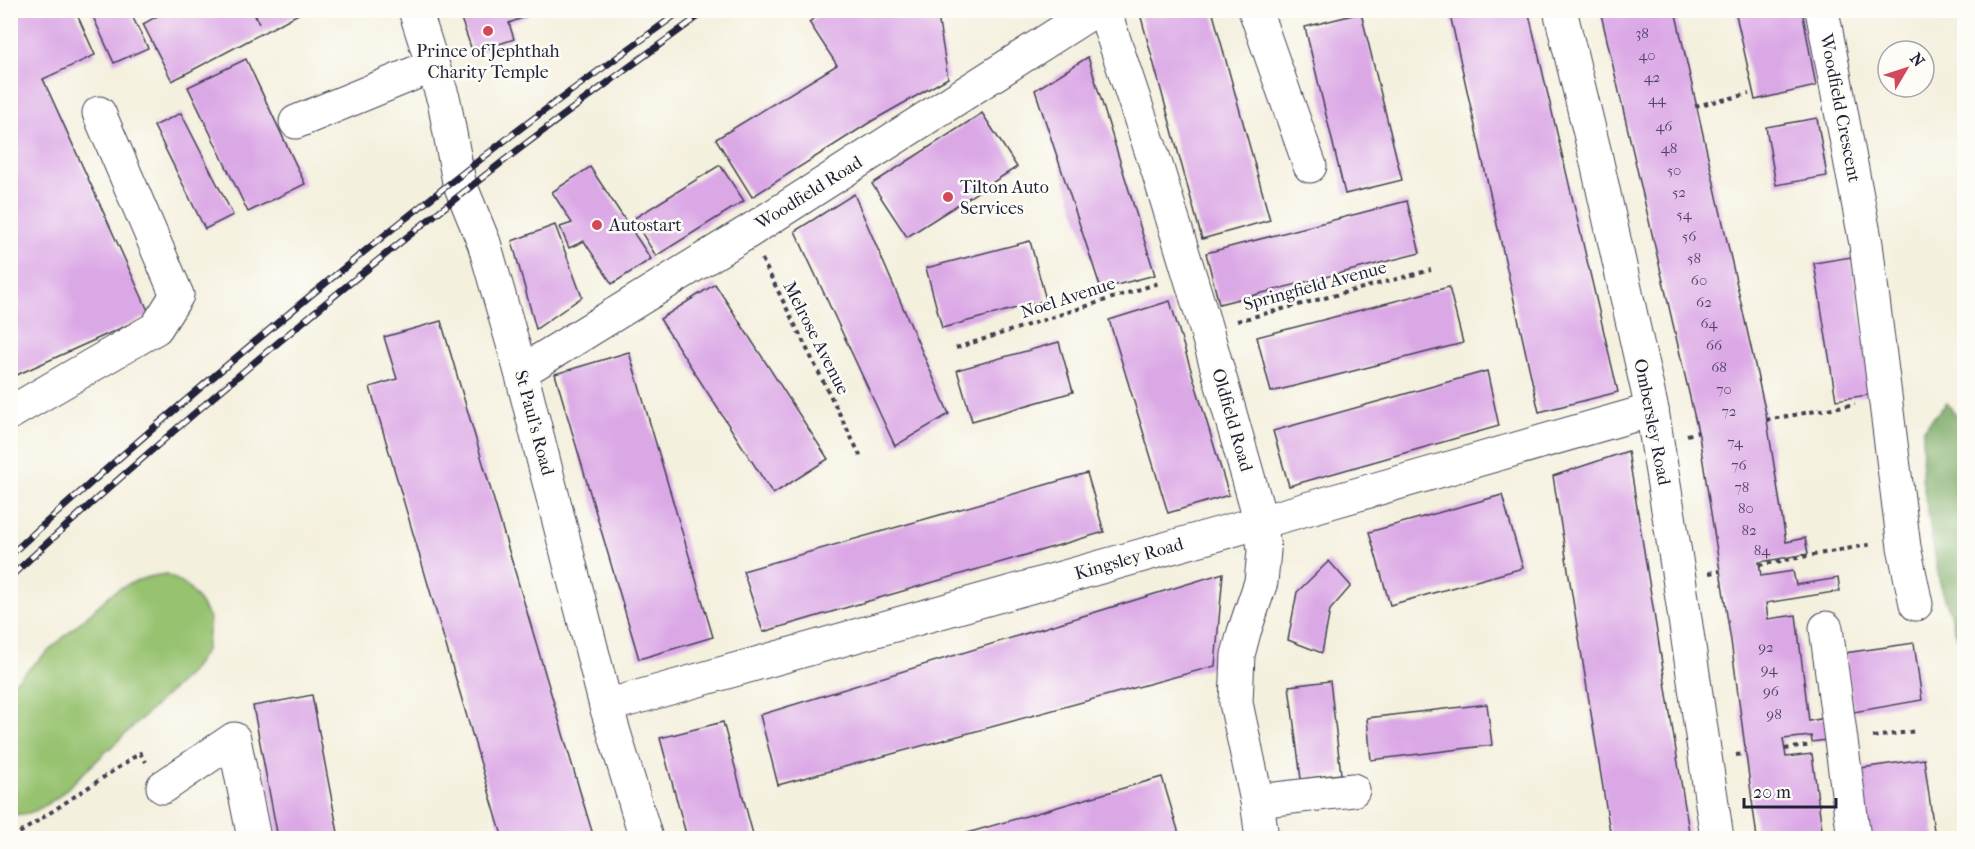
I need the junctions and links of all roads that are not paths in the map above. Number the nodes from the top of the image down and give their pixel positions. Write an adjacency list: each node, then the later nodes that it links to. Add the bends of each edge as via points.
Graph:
1 (415, 10): 7 (street, St Paul's Road)
2 (1095, 10): 11 (street, Woodfield Road)
3 (1104, 10): 14 (street, Oldfield Road, via 1158,171)
4 (1256, 10): 10 (street)
5 (1560, 10): 12 (street, Ombersley Road)
6 (1822, 10): 15 (street, Woodfield Crescent, via 1866,244 1903,538)
7 (432, 66): 9 (street); 11 (street, St Paul's Road, via 444,101 459,182 484,243)
8 (99, 113): 13 (street, via 177,295 156,328)
9 (296, 122)
10 (1310, 166)
11 (521, 372): 17 (street, St Paul's Road)
12 (1652, 410): 14 (street, Kingsley Road); 24 (street, Ombersley Road)
13 (10, 413)
14 (1261, 522): 17 (street, Kingsley Road); 20 (street, Oldfield Road, via 1261,582 1238,655 1236,703)
15 (1916, 603)
16 (1826, 628): 25 (street)
17 (606, 706): 22 (street, St Paul's Road)
18 (164, 787): 21 (street, via 234,740)
19 (1353, 790): 20 (street)
20 (1257, 801): 23 (street, Oldfield Road)
21 (254, 838)
22 (646, 838)
23 (1262, 838)
24 (1717, 838)
25 (1854, 838)

